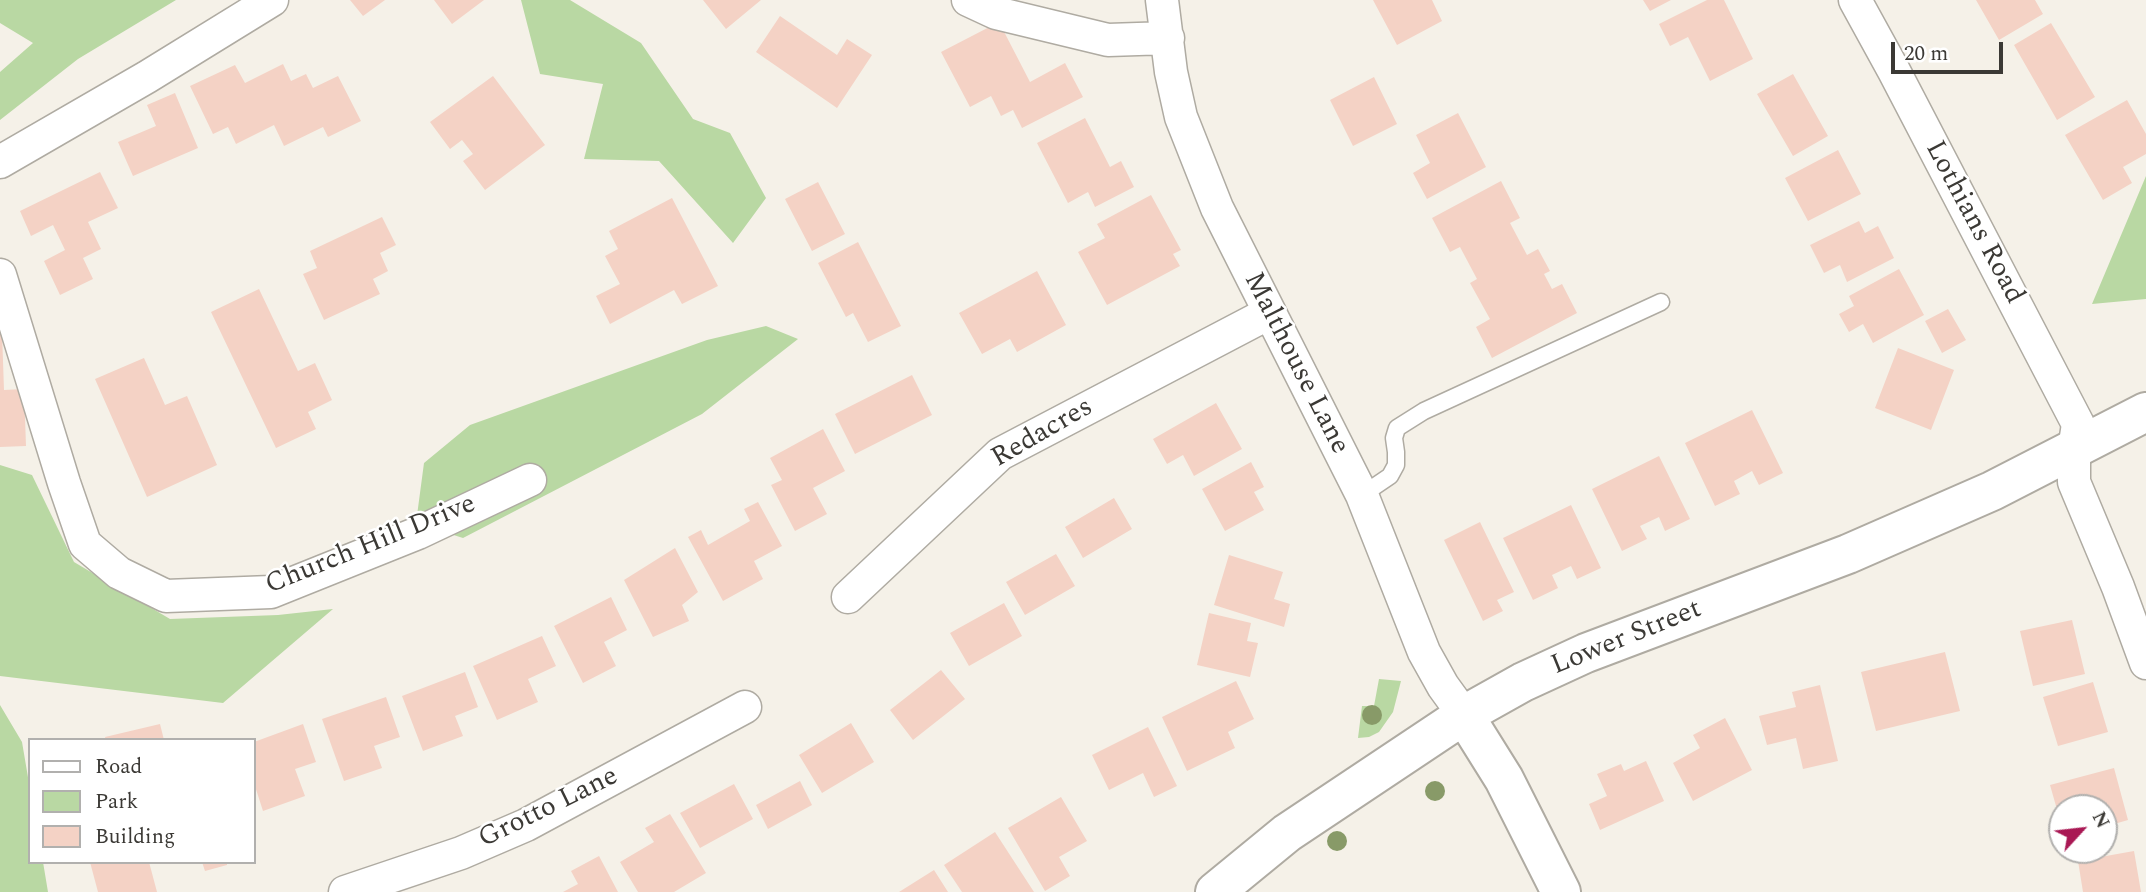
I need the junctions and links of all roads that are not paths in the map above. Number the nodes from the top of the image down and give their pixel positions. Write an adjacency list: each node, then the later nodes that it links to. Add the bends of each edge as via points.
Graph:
1 (272, 0): 6 (street)
2 (968, 0): 5 (street, via 996,13 1108,40)
3 (1162, 0): 5 (street, Malthouse Lane)
4 (1855, 0): 11 (street, Lothians Road, via 2078,424)
5 (1168, 38): 9 (street, Malthouse Lane, via 1181,117 1217,208)
6 (0, 162)
7 (0, 275): 12 (street, Church Hill Drive, via 85,544 119,573 166,596 271,592 418,533)
8 (1661, 302): 13 (lane, via 1424,411 1397,428 1396,465 1390,476)
9 (1269, 313): 13 (street, Malthouse Lane); 14 (street, Redacres, via 1000,454)
10 (2146, 412): 11 (street, Lower Street)
11 (2074, 450): 15 (street, Lothians Road, via 2074,482); 17 (street, Lower Street, via 1848,554 1586,653)
12 (530, 480)
13 (1362, 495): 17 (street, Malthouse Lane, via 1424,652)
14 (848, 597)
15 (2146, 663)
16 (745, 707): 18 (street, Grotto Lane, via 526,825 461,853)
17 (1464, 715): 19 (street, Lower Street, via 1287,833); 20 (street, via 1504,779)
18 (345, 892)
19 (1215, 892)
20 (1561, 892)

